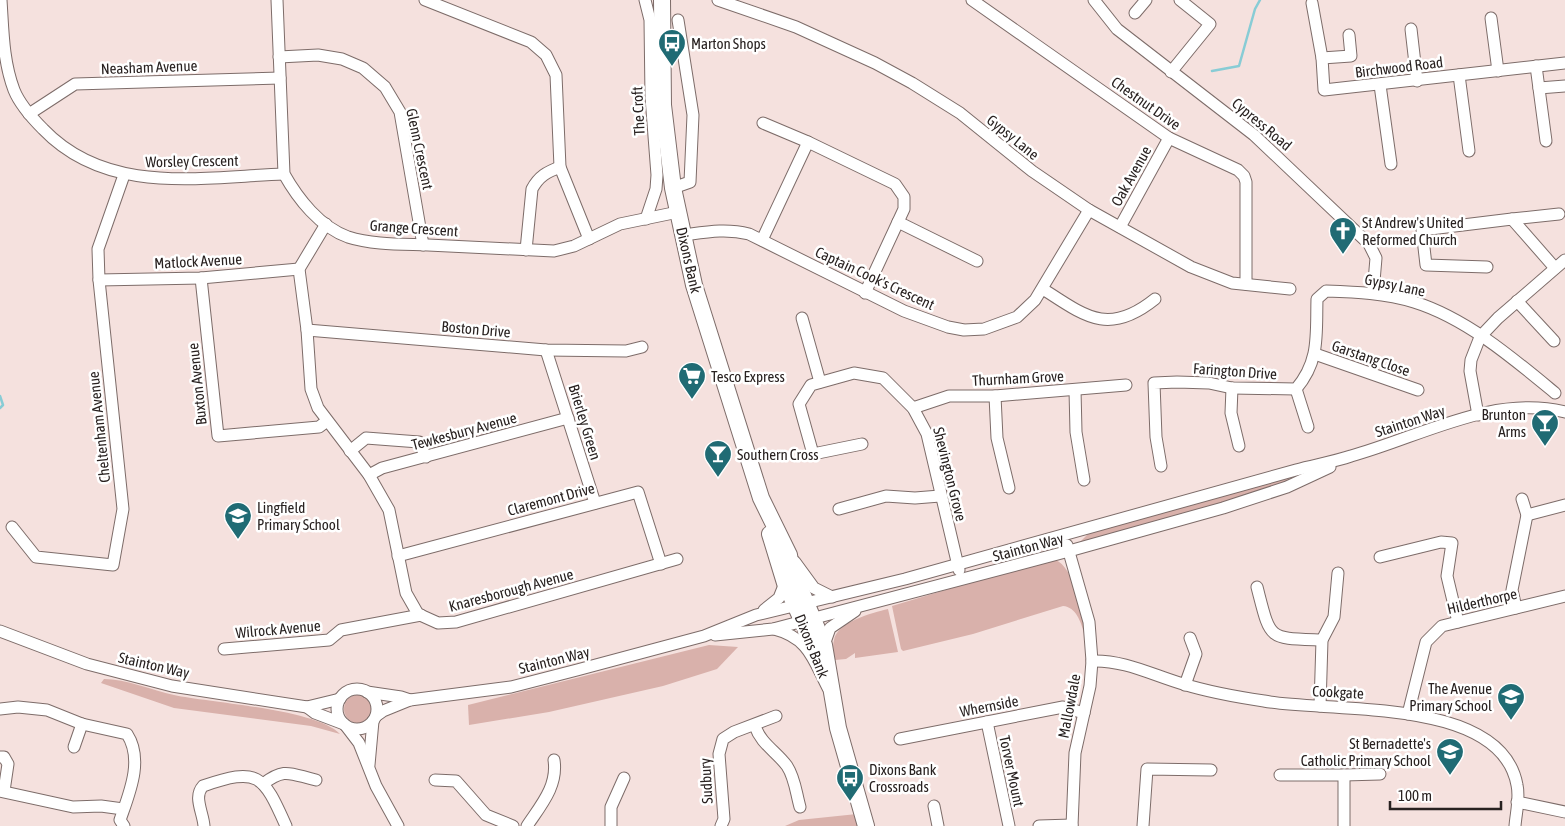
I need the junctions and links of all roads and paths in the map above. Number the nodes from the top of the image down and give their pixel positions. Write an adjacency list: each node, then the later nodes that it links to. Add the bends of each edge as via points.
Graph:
1 (1, 0): 2 (street); 30 (street, Worsley Crescent, via 5,59 14,91)
2 (12, 0)
3 (277, 0): 18 (street)
4 (425, 0): 37 (street, via 531,42 546,55 556,75)
5 (645, 0): 45 (street, The Croft, via 650,20 657,175)
6 (662, 0): 40 (highway, Dixons Bank, via 663,105)
7 (718, 0): 41 (street, Gypsy Lane, via 787,24 912,83 960,113 1032,172)
8 (972, 0): 32 (street, Chestnut Drive)
9 (1094, 0): 23 (street, Cypress Road, via 1117,29)
10 (1146, 0): 13 (street)
11 (1180, 0): 23 (street, via 1210,24)
12 (1312, 3): 19 (street, Birchwood Road)
13 (1135, 13)
14 (1491, 18): 22 (street)
15 (676, 23): 40 (street, via 687,66 693,114 690,182)
16 (1411, 29): 26 (street)
17 (1349, 35): 19 (street, via 1351,56)
18 (279, 57): 25 (street); 52 (street, Glenn Crescent, via 318,55 342,59 363,68 385,87 400,112)
19 (1322, 58): 27 (street, Birchwood Road, via 1324,90)
20 (1565, 63): 21 (street, Birchwood Road)
21 (1536, 66): 22 (street, Birchwood Road); 29 (street)
22 (1498, 71): 24 (street, Birchwood Road)
23 (1171, 72): 65 (street, Cypress Road, via 1254,135 1369,244 1376,258)
24 (1459, 75): 26 (street, Birchwood Road); 35 (street)
25 (280, 78): 30 (street, Neasham Avenue, via 75,84); 38 (street)
26 (1417, 81): 27 (street, Birchwood Road)
27 (1380, 85): 36 (street)
28 (1565, 86): 29 (street)
29 (1539, 88): 33 (street)
30 (29, 114): 39 (street, Worsley Crescent, via 51,137 83,160)
31 (763, 123): 34 (street)
32 (1169, 138): 48 (street, Oak Avenue); 61 (street, Chestnut Drive, via 1238,170 1244,176)
33 (1546, 141)
34 (808, 142): 46 (street, via 895,184 905,202); 51 (street)
35 (1469, 151)
36 (1391, 164)
37 (560, 168): 50 (street); 53 (street, via 537,180 532,190)
38 (284, 174): 39 (street, Worsley Crescent, via 150,179); 47 (street, Grange Crescent, via 295,192)
39 (124, 175): 60 (street, Cheltenham Avenue, via 98,249)
40 (674, 188): 42 (highway, Dixons Bank)
41 (1089, 210): 48 (street, Gypsy Lane); 62 (street, Captain Cook's Crescent)
42 (678, 212): 45 (street, Grange Crescent); 49 (highway, Dixons Bank)
43 (1559, 214): 44 (street)
44 (1512, 219): 56 (street, via 1422,230 1426,265); 58 (street)
45 (646, 220): 50 (street, Grange Crescent, via 620,224)
46 (898, 222): 55 (street); 66 (street)
47 (326, 224): 52 (street, Grange Crescent, via 347,237 378,243); 57 (street)
48 (1120, 227): 61 (street, Gypsy Lane, via 1191,267 1218,279)
49 (684, 235): 51 (street, Captain Cook's Crescent, via 735,230); 104 (highway, Dixons Bank, via 705,323)
50 (589, 239): 53 (street, Grange Crescent, via 554,251)
51 (762, 240): 66 (street, Captain Cook's Crescent)
52 (423, 245): 53 (street, Grange Crescent)
53 (526, 250)
54 (1565, 260): 58 (street)
55 (978, 261)
56 (1487, 267)
57 (299, 268): 59 (street, Matlock Avenue); 70 (street)
58 (1555, 268): 68 (street)
59 (201, 278): 60 (street, Matlock Avenue); 88 (street, Buxton Avenue, via 218,436 319,427)
60 (99, 280): 106 (street, Cheltenham Avenue, via 123,509 113,565 36,557)
61 (1246, 284): 63 (street, Gypsy Lane)
62 (1043, 289): 66 (street, Captain Cook's Crescent, via 1026,309 1011,320 984,329 964,330 933,322); 67 (street, via 1097,319 1110,321 1141,311)
63 (1290, 289)
64 (1326, 291): 65 (street, Gypsy Lane); 75 (street, Farington Drive, via 1317,299)
65 (1373, 292): 71 (street, Gypsy Lane, via 1436,310)
66 (865, 293)
67 (1155, 300)
68 (1517, 302): 71 (street); 72 (street)
69 (802, 318): 76 (street)
70 (307, 330): 74 (street, Boston Drive); 88 (street, via 311,389)
71 (1480, 336): 82 (street, Gypsy Lane); 86 (street, via 1470,371)
72 (1554, 341)
73 (642, 347): 74 (street, Boston Drive, via 626,351)
74 (546, 350): 87 (street, Brierley Green)
75 (1314, 354): 79 (street, Farington Drive, via 1308,375); 81 (street, Garstang Close)
76 (820, 382): 84 (street, Shevington Grove, via 854,373 883,378); 90 (street, Shevington Grove, via 810,385 799,404 812,454)
77 (1126, 385): 80 (street, Thurnham Grove)
78 (1232, 388): 79 (street, Farington Drive); 91 (street, via 1231,412); 95 (street, Farington Drive, via 1209,383 1154,383)
79 (1296, 389): 89 (street)
80 (1075, 390): 83 (street, Thurnham Grove); 97 (street, via 1076,432)
81 (1418, 390)
82 (1556, 393)
83 (995, 396): 84 (street, Thurnham Grove, via 949,396); 98 (street, via 997,438)
84 (913, 408): 99 (street, Shevington Grove, via 927,434)
85 (1565, 412): 86 (street, via 1528,407)
86 (1478, 415): 93 (street, Stainton Way)
87 (568, 418): 94 (street, Tewkesbury Avenue); 101 (street, Brierley Green)
88 (327, 422): 92 (street)
89 (1308, 427)
90 (862, 444)
91 (1239, 446)
92 (350, 451): 94 (street, via 366,438 419,442); 96 (street)
93 (1351, 456): 107 (street, Stainton Way); 108 (street, Stainton Way, via 1287,487)
94 (426, 457): 96 (street, Tewkesbury Avenue)
95 (1161, 466)
96 (369, 474): 110 (street, via 389,510)
97 (1084, 480)
98 (1009, 488)
99 (940, 496): 103 (street, via 886,496); 114 (street, Shevington Grove)
100 (1522, 499): 105 (street)
101 (595, 503): 110 (street, Claremont Drive); 113 (street, Claremont Drive, via 638,492)
102 (1565, 505): 105 (street)
103 (839, 509)
104 (766, 511): 109 (highway, Dixons Bank); 117 (highway, Dixons Bank)
105 (1527, 515): 122 (street, via 1512,590)
106 (12, 528)
107 (1064, 536): 108 (street, Mallowdale); 114 (street, Stainton Way)
108 (1069, 551): 116 (street, Stainton Way); 135 (street, Mallowdale, via 1088,622)
109 (789, 555): 120 (street, via 814,588); 123 (highway, Dixons Bank)
110 (398, 556): 124 (street, via 406,593)
111 (1380, 557): 127 (street, via 1441,542 1452,543 1447,576)
112 (677, 559): 113 (street, Knaresborough Avenue)
113 (661, 564): 124 (street, Knaresborough Avenue, via 456,622 438,623)
114 (957, 565): 116 (street, Shevington Grove); 120 (street, Stainton Way)
115 (1338, 573): 132 (street, via 1334,617)
116 (961, 580): 121 (street, Stainton Way)
117 (785, 583): 123 (highway, Dixons Bank); 125 (street, via 779,598)
118 (1258, 587): 132 (street, via 1268,627 1280,638)
119 (1565, 596): 122 (street, Hilderthorpe)
120 (832, 597): 123 (street, Stainton Way)
121 (857, 608): 123 (street, via 851,603); 133 (street, via 830,628)
122 (1516, 608): 127 (street, Hilderthorpe)
123 (806, 612): 125 (street, Stainton Way); 126 (street, via 761,622); 128 (street, Stainton Way); 133 (highway, Dixons Bank); 138 (highway, Dixons Bank)
124 (421, 615): 134 (street, Wilrock Avenue, via 340,630 328,640)
125 (756, 616): 126 (street, Stainton Way)
126 (744, 620): 130 (street, Stainton Way)
127 (1458, 622): 145 (street, Hilderthorpe, via 1442,626 1426,642)
128 (773, 629): 130 (street, Stainton Way); 138 (street, via 796,636 806,646)
129 (0, 632): 142 (street, Stainton Way, via 87,664 172,686)
130 (704, 636): 140 (street, Stainton Way, via 511,687)
131 (1190, 638): 136 (street, via 1196,654)
132 (1322, 640): 141 (street)
133 (824, 645): 138 (highway, Dixons Bank)
134 (224, 649)
135 (1092, 661): 136 (street, Cookgate, via 1122,662); 144 (street, Mallowdale)
136 (1185, 684): 141 (street, Cookgate, via 1266,702)
137 (367, 692): 139 (street, via 349,691); 140 (street, Stainton Way); 147 (street, via 376,705)
138 (831, 695): 180 (highway, Dixons Bank)
139 (340, 699): 142 (street, Stainton Way); 150 (street, via 338,715)
140 (410, 700): 147 (street, Stainton Way, via 383,711)
141 (1320, 706): 145 (street, Cookgate)
142 (308, 707): 150 (street, Stainton Way)
143 (0, 709): 149 (street, via 47,710)
144 (1084, 713): 148 (street, Whernside, via 1063,708); 171 (street, Mallowdale, via 1075,753)
145 (1408, 714): 166 (street, Cookgate, via 1446,722 1472,732 1499,749 1511,767 1517,785)
146 (776, 716): 151 (street, Sudbury)
147 (375, 718): 150 (street, via 364,728); 156 (street)
148 (987, 722): 152 (street, Whernside); 182 (street, Torver Mount)
149 (82, 724): 153 (street); 169 (street, via 127,734 134,745 134,775)
150 (345, 725): 156 (street, via 359,743)
151 (755, 726): 168 (street, via 759,739 786,764 794,779 791,793); 179 (street, Sudbury, via 723,739 719,754 724,819)
152 (900, 739)
153 (74, 747)
154 (0, 756): 165 (street, via 8,764)
155 (554, 760): 177 (street, via 553,783)
156 (369, 765): 175 (street, via 376,786)
157 (1211, 770): 184 (street, via 1147,769)
158 (1380, 774): 160 (street)
159 (1280, 775): 160 (street)
160 (1344, 775): 185 (street)
161 (624, 778): 178 (street, via 612,807)
162 (316, 780): 164 (street, via 283,772 276,773)
163 (435, 780): 176 (street, via 456,781 486,815)
164 (263, 784): 173 (street, via 246,775 203,786 197,796); 174 (street)
165 (2, 791): 169 (street, via 65,806)
166 (1517, 802): 170 (street); 186 (street, Cookgate)
167 (934, 806): 181 (street)
168 (800, 807)
169 (123, 810): 172 (street, via 120,820)
170 (1565, 812)
171 (1072, 825): 183 (street)
172 (124, 826)
173 (204, 826)
174 (286, 826)
175 (398, 826)
176 (513, 826)
177 (527, 826)
178 (611, 826)
179 (721, 826)
180 (866, 826)
181 (938, 826)
182 (1009, 826)
183 (1039, 826)
184 (1143, 826)
185 (1344, 826)
186 (1515, 826)

